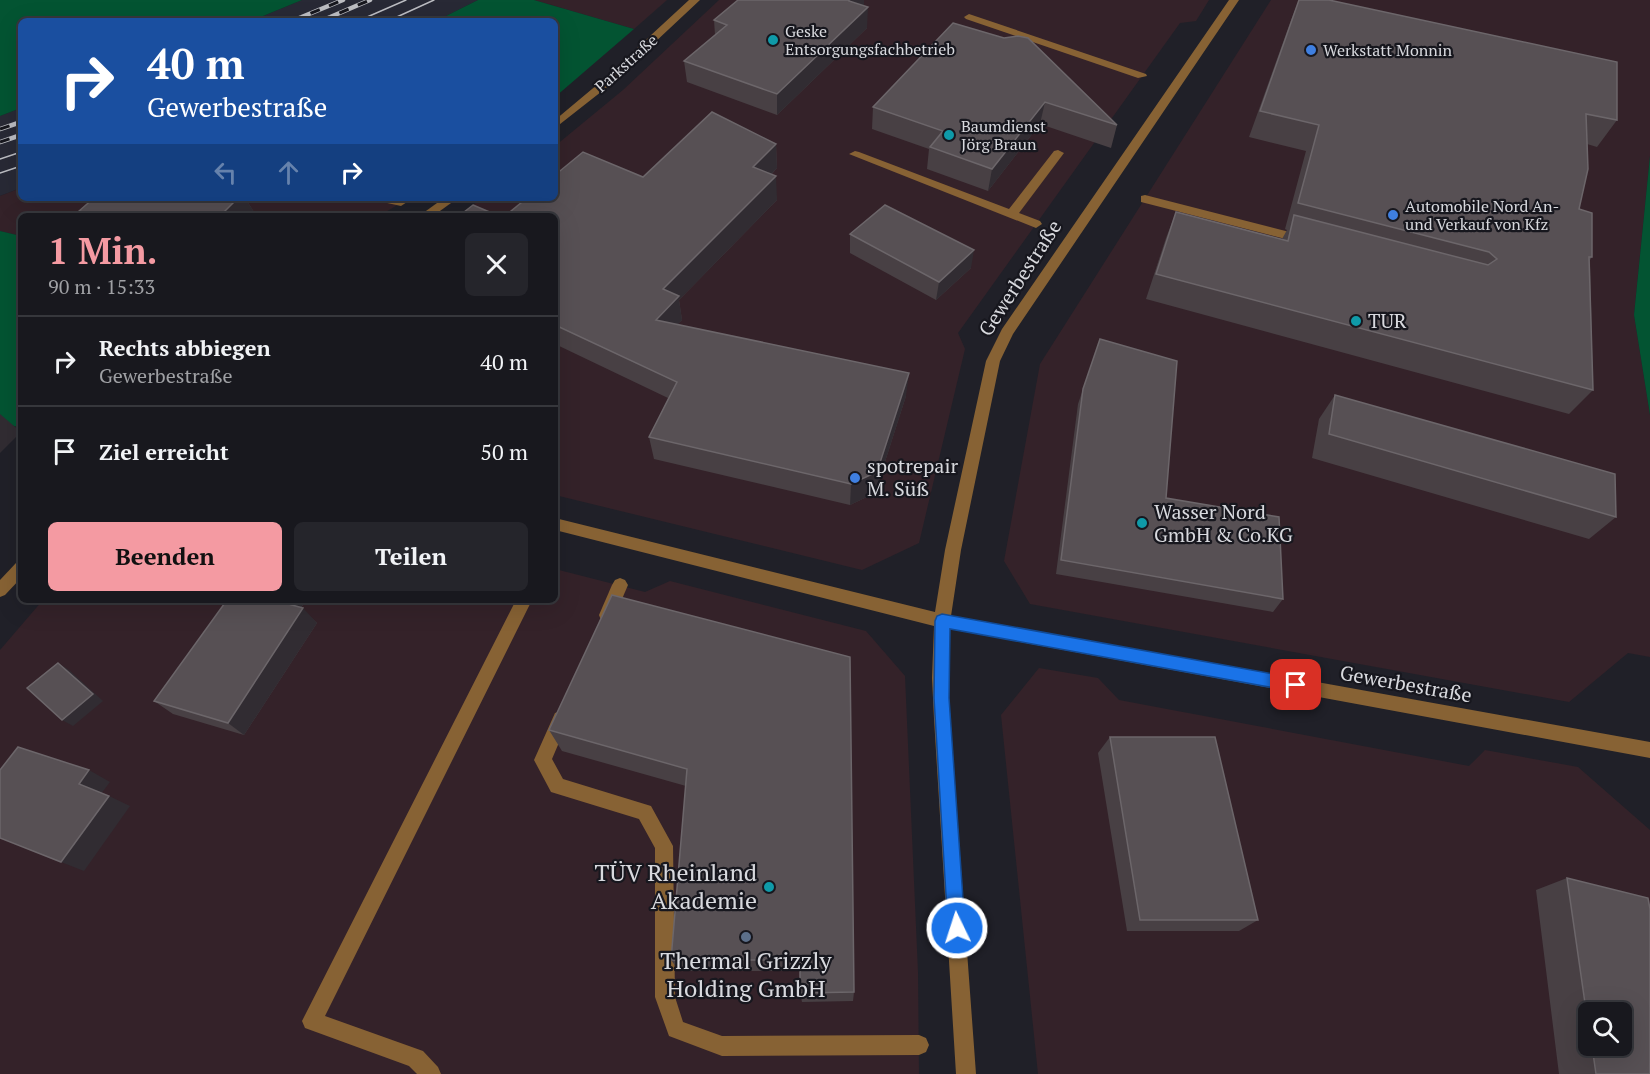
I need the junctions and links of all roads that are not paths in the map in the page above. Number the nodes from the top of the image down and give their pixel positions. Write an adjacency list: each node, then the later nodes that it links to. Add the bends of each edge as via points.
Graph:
1 (695, 0): 5 (street, Parkstraße)
2 (1234, 0): 21 (street, Gewerbestraße, via 995,355 959,517)
3 (969, 17): 4 (street)
4 (1142, 76)
5 (558, 123)
6 (1059, 153): 13 (street)
7 (855, 154): 13 (street)
8 (1145, 199): 15 (street)
9 (396, 201): 11 (street)
10 (448, 201): 12 (street)
11 (401, 202)
12 (430, 213)
13 (1011, 215): 14 (street)
14 (1036, 224)
15 (1313, 243)
16 (558, 525): 21 (street, Gewerbestraße)
17 (18, 571): 19 (street)
18 (620, 585): 22 (street)
19 (0, 590)
20 (522, 603): 26 (street, via 312,1021 416,1058)
21 (942, 621): 24 (street, Gewerbestraße); 27 (street, Gewerbestraße, via 942,719)
22 (601, 629)
23 (567, 705): 25 (street, via 543,760 557,786 645,812 664,846 665,997 676,1029 722,1046)
24 (1650, 750)
25 (919, 1045)
26 (431, 1074)
27 (966, 1074)

